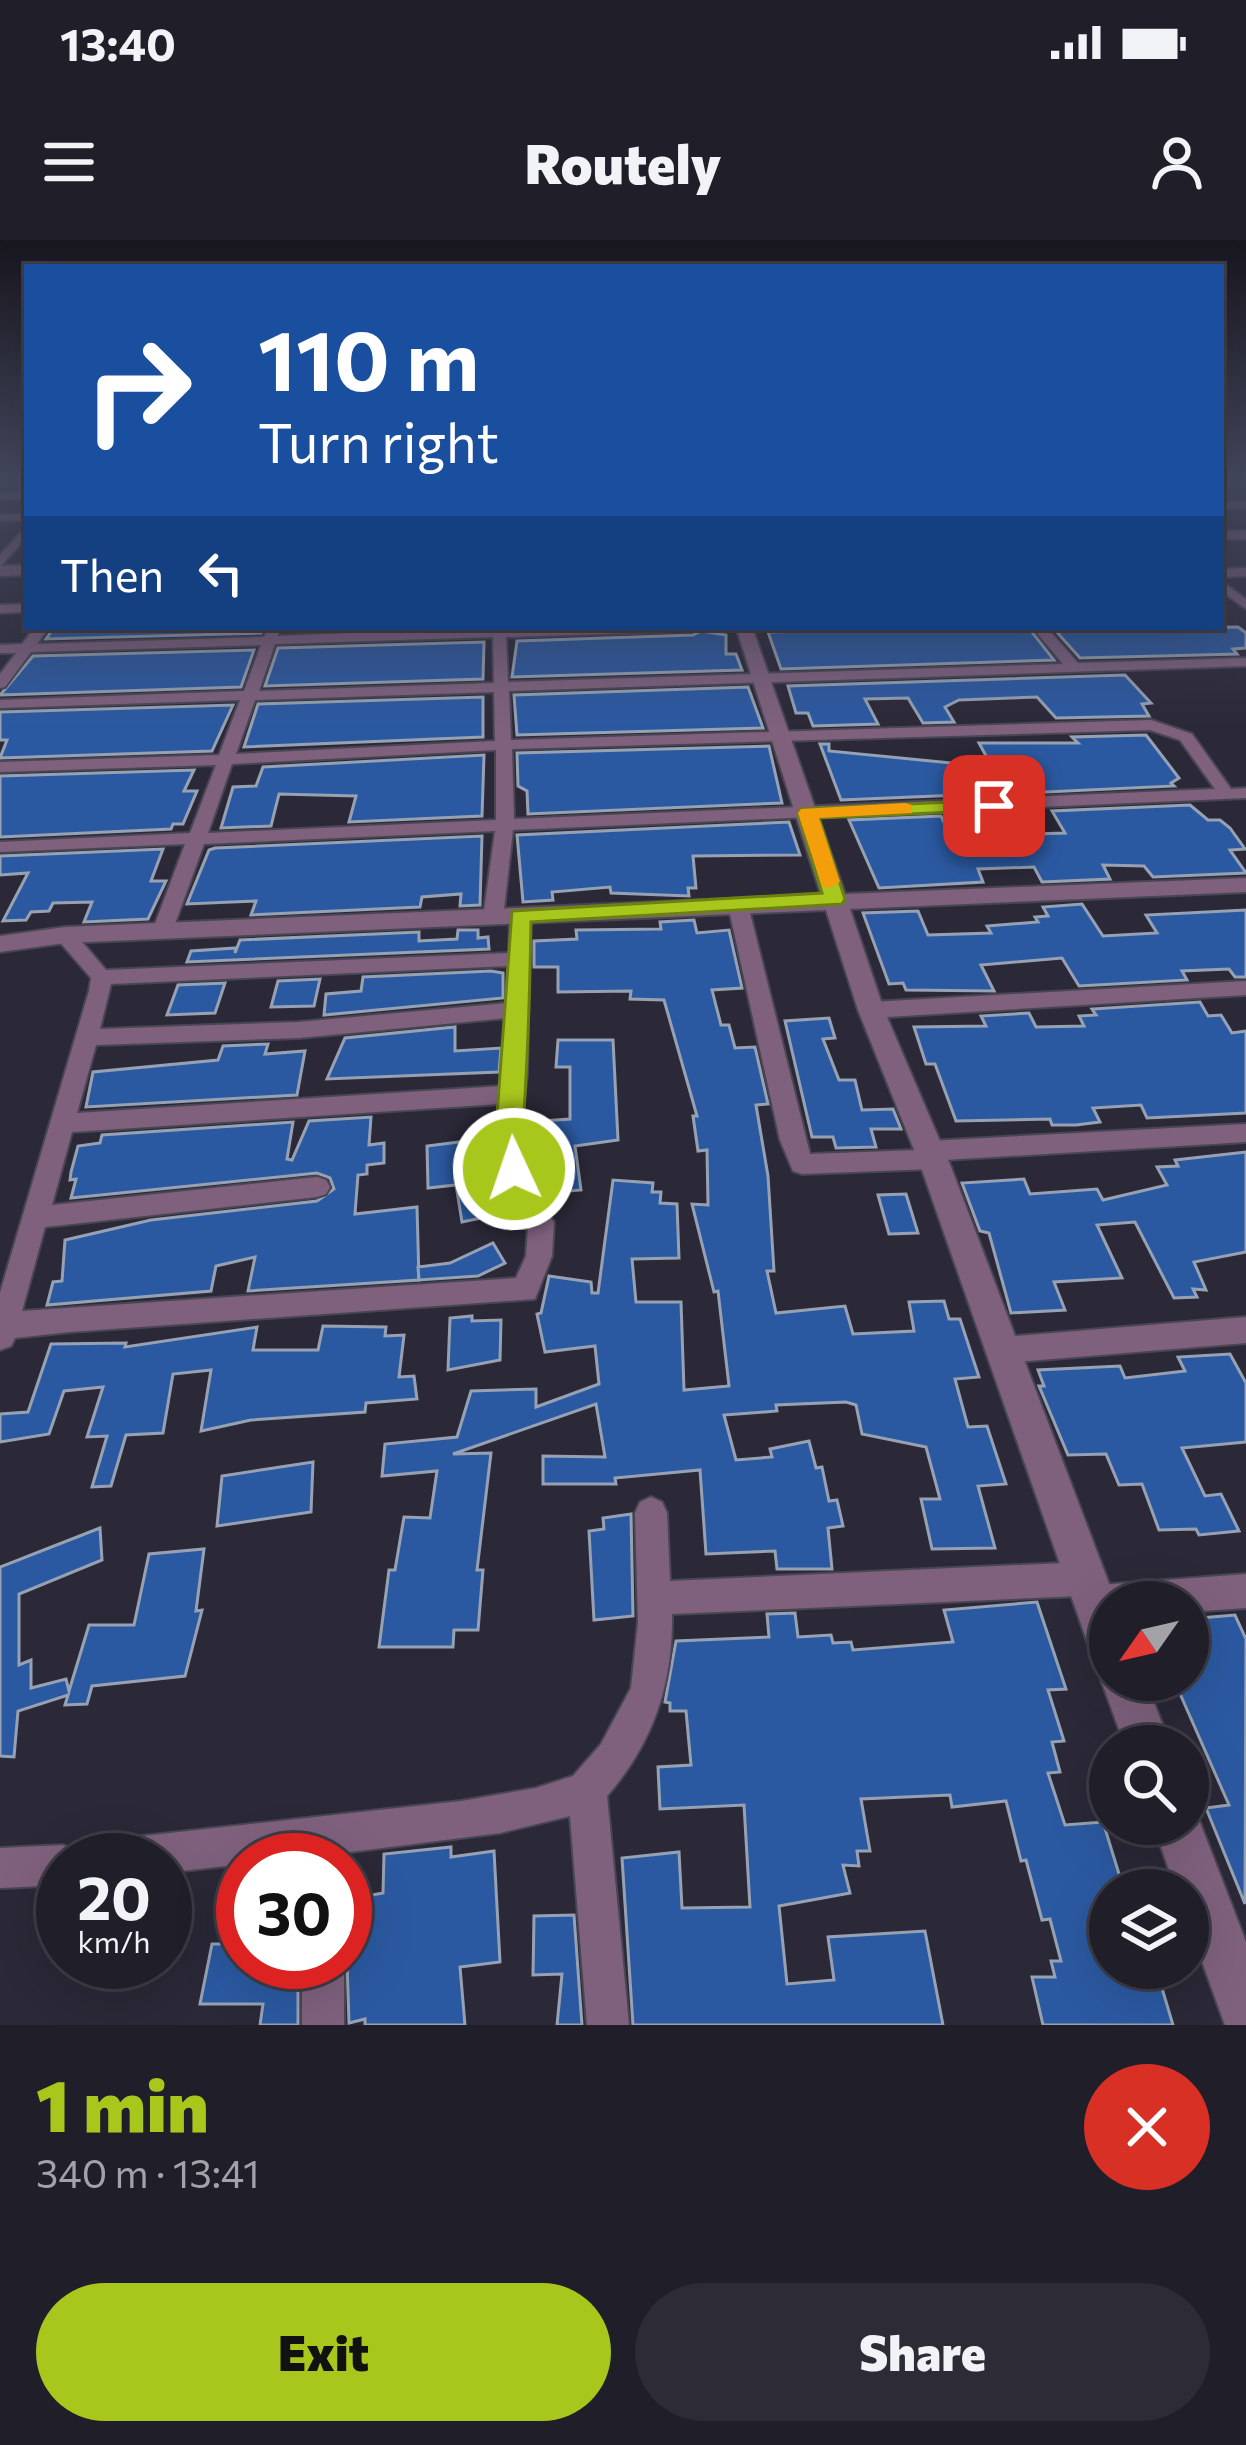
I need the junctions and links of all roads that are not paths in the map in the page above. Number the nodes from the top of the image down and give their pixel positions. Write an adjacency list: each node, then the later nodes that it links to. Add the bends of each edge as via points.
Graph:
1 (40, 630): 7 (street)
2 (498, 630): 5 (street); 12 (street)
3 (745, 630): 10 (street)
4 (1042, 630): 9 (street)
5 (272, 634): 7 (street); 13 (street)
6 (0, 649): 7 (street)
7 (26, 649): 11 (street)
8 (1246, 662): 9 (street)
9 (1073, 667): 10 (street)
10 (760, 676): 12 (street); 15 (street)
11 (0, 685)
12 (500, 687): 13 (street); 16 (street)
13 (250, 696): 14 (street); 17 (street)
14 (0, 704)
15 (779, 737): 16 (street); 19 (street, via 1162,725 1186,737); 20 (street)
16 (502, 745): 17 (street); 21 (street)
17 (227, 758): 18 (street); 22 (street)
18 (0, 767)
19 (1236, 794): 20 (street)
20 (808, 813): 21 (street); 25 (street)
21 (504, 825): 22 (street); 28 (street)
22 (198, 835): 23 (street); 29 (street)
23 (0, 847)
24 (1246, 885): 25 (street)
25 (835, 899): 26 (street); 36 (street)
26 (738, 905): 27 (street); 41 (street, via 797,1158 811,1166)
27 (520, 916): 28 (street); 32 (street)
28 (493, 917): 29 (street)
29 (161, 932): 30 (street)
30 (65, 935): 31 (street); 33 (street)
31 (0, 944)
32 (521, 959): 33 (street); 35 (street)
33 (100, 976): 37 (street)
34 (1246, 988): 36 (street)
35 (518, 1009): 37 (street, via 299,1030); 38 (street)
36 (871, 1010): 41 (street)
37 (89, 1037): 39 (street)
38 (514, 1094): 39 (street); 45 (street, via 519,1196 542,1222 525,1290 129,1312)
39 (63, 1124): 43 (street)
40 (1246, 1133): 41 (street)
41 (931, 1155): 46 (street)
42 (316, 1187): 43 (street)
43 (39, 1216): 45 (street)
44 (1246, 1330): 46 (street)
45 (3, 1333)
46 (1003, 1350): 48 (street)
47 (651, 1513): 52 (street)
48 (1089, 1588)
49 (1089, 1591): 52 (street)
50 (1209, 1591): 51 (street)
51 (1246, 1591)
52 (658, 1598): 53 (street, via 648,1694 619,1752)
53 (586, 1789): 54 (street, via 543,1806); 61 (street)
54 (372, 1839)
55 (1186, 1845): 59 (street)
56 (36, 1866): 57 (street)
57 (0, 1868)
58 (323, 1989): 60 (street)
59 (1243, 1992)
60 (323, 2025)
61 (608, 2025)

